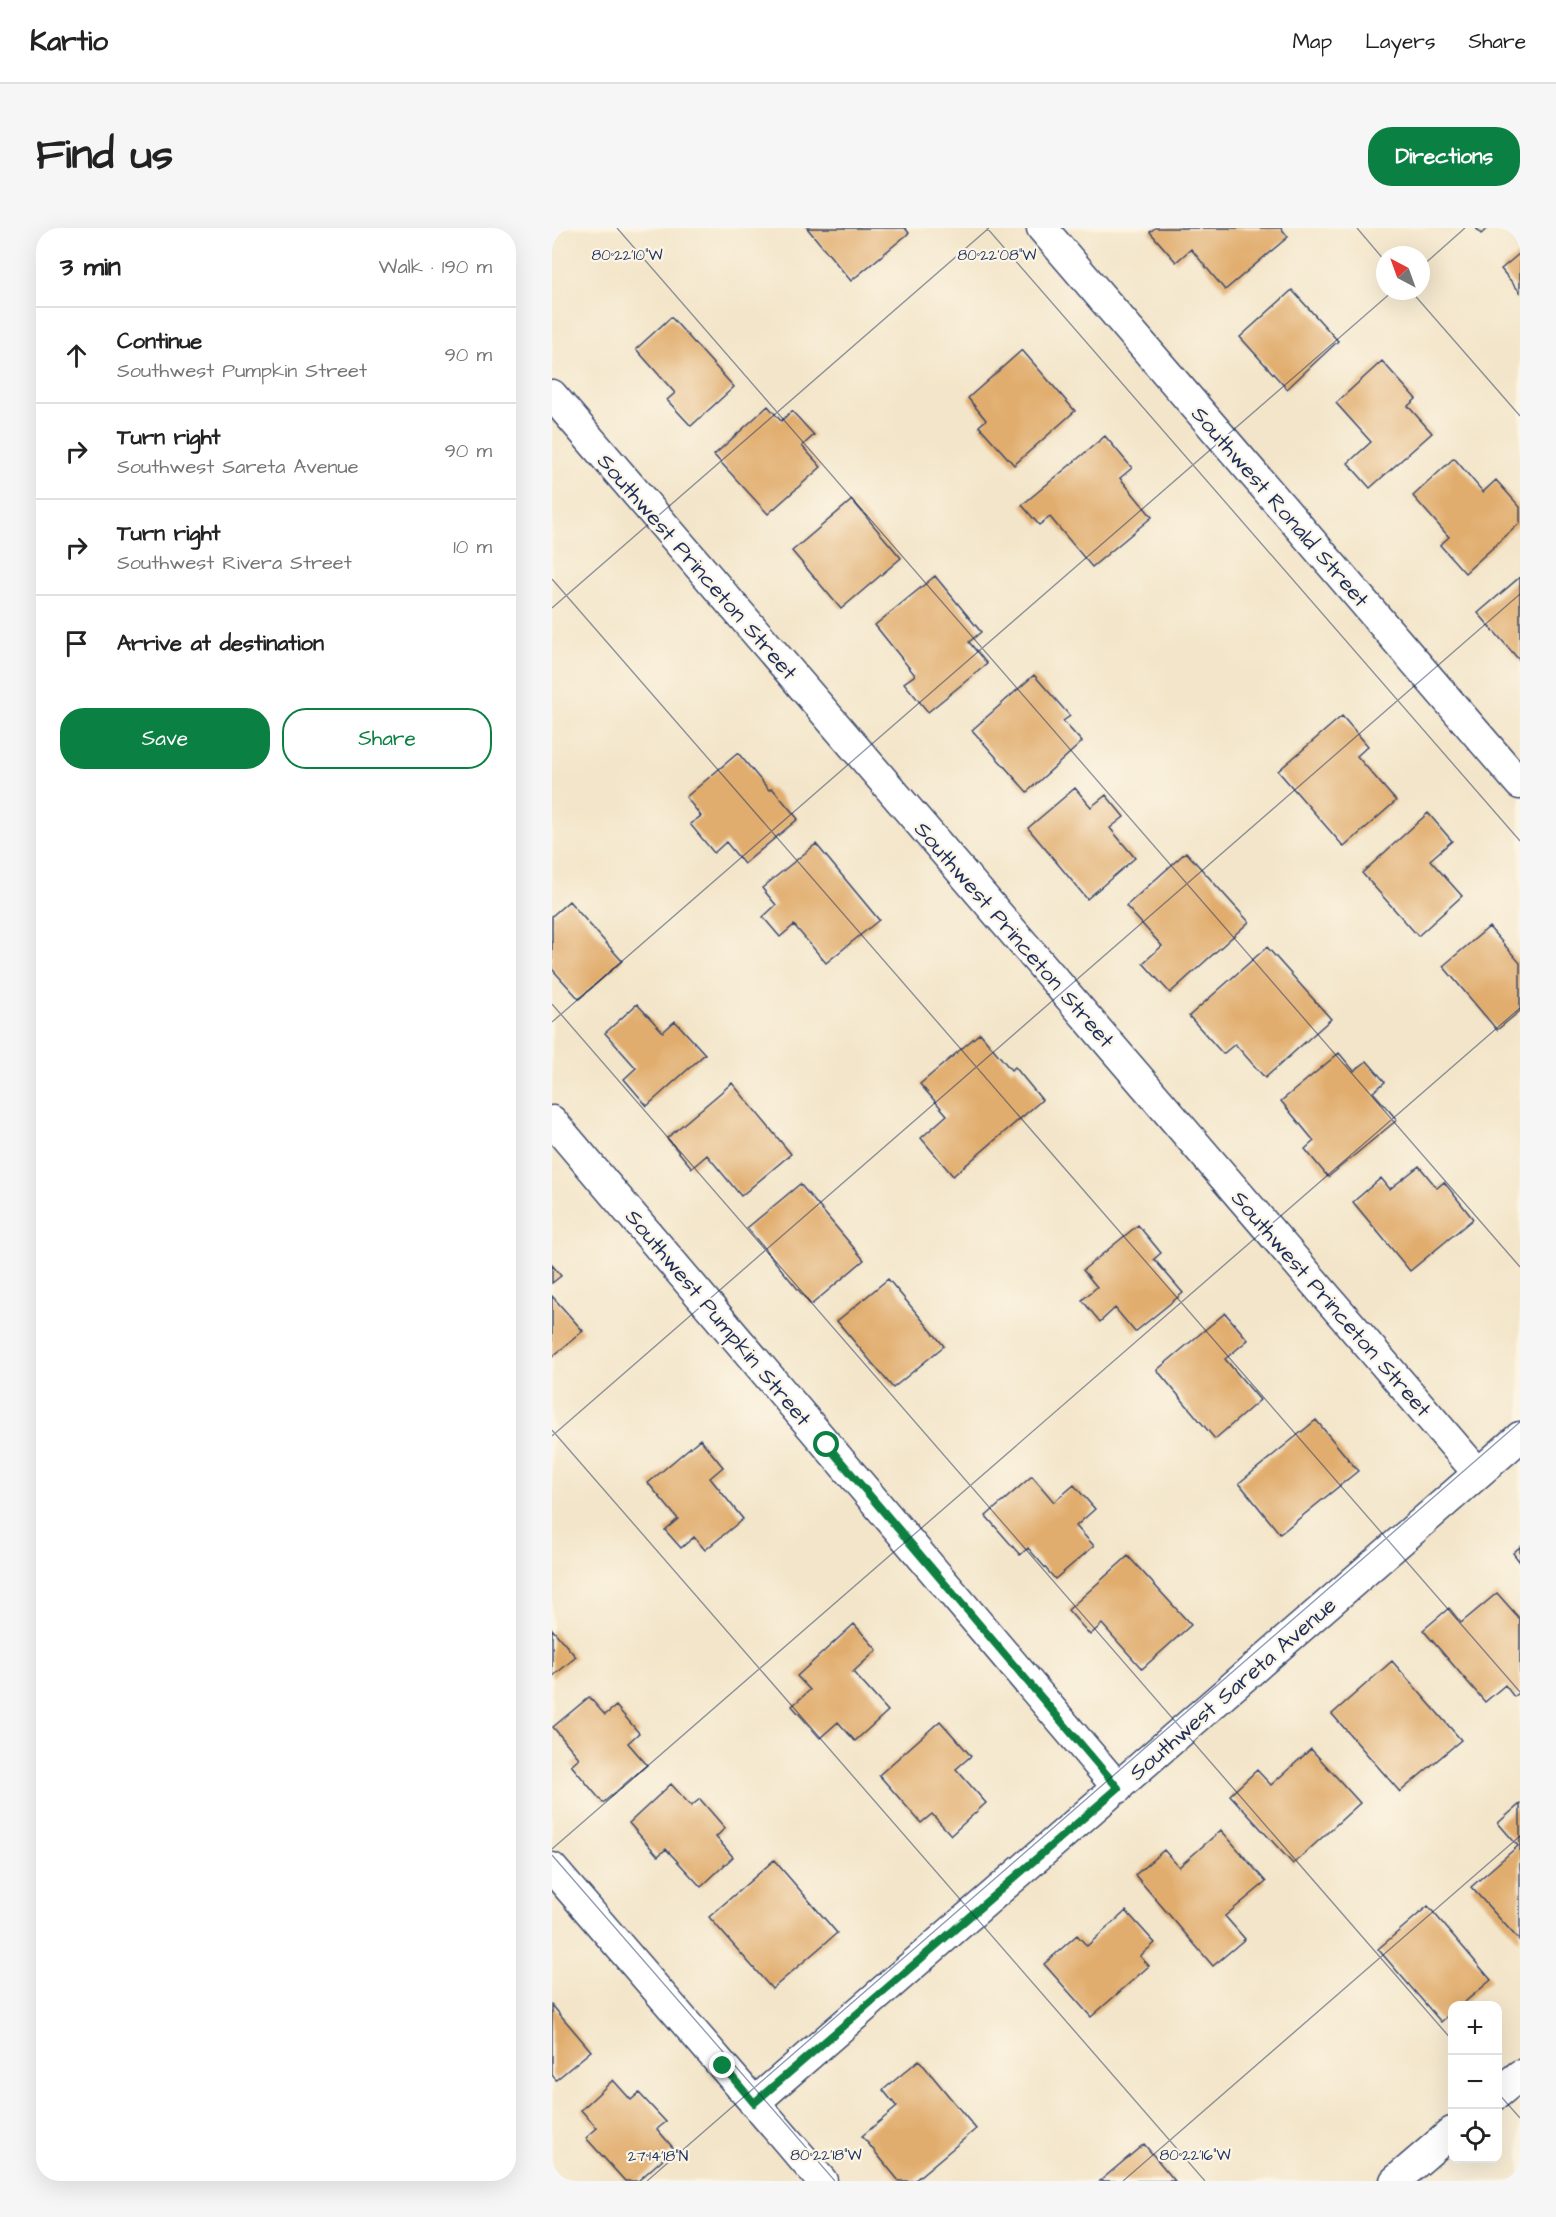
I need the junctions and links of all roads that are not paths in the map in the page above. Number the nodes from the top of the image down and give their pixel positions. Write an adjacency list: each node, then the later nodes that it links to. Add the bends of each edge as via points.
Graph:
1 (1042, 228): 3 (street, Southwest Ronald Street)
2 (552, 395): 6 (street, Southwest Princeton Street)
3 (1520, 784)
4 (552, 1121): 7 (street, Southwest Pumpkin Street)
5 (1520, 1437): 6 (street, Southwest Sareta Avenue)
6 (1478, 1473): 7 (street, Southwest Sareta Avenue)
7 (1118, 1788): 11 (street, Southwest Sareta Avenue)
8 (552, 1868): 11 (street)
9 (1520, 2075): 10 (street)
10 (1502, 2090)
11 (754, 2103): 13 (street)
12 (1448, 2135): 14 (street)
13 (822, 2181)
14 (1395, 2181)

